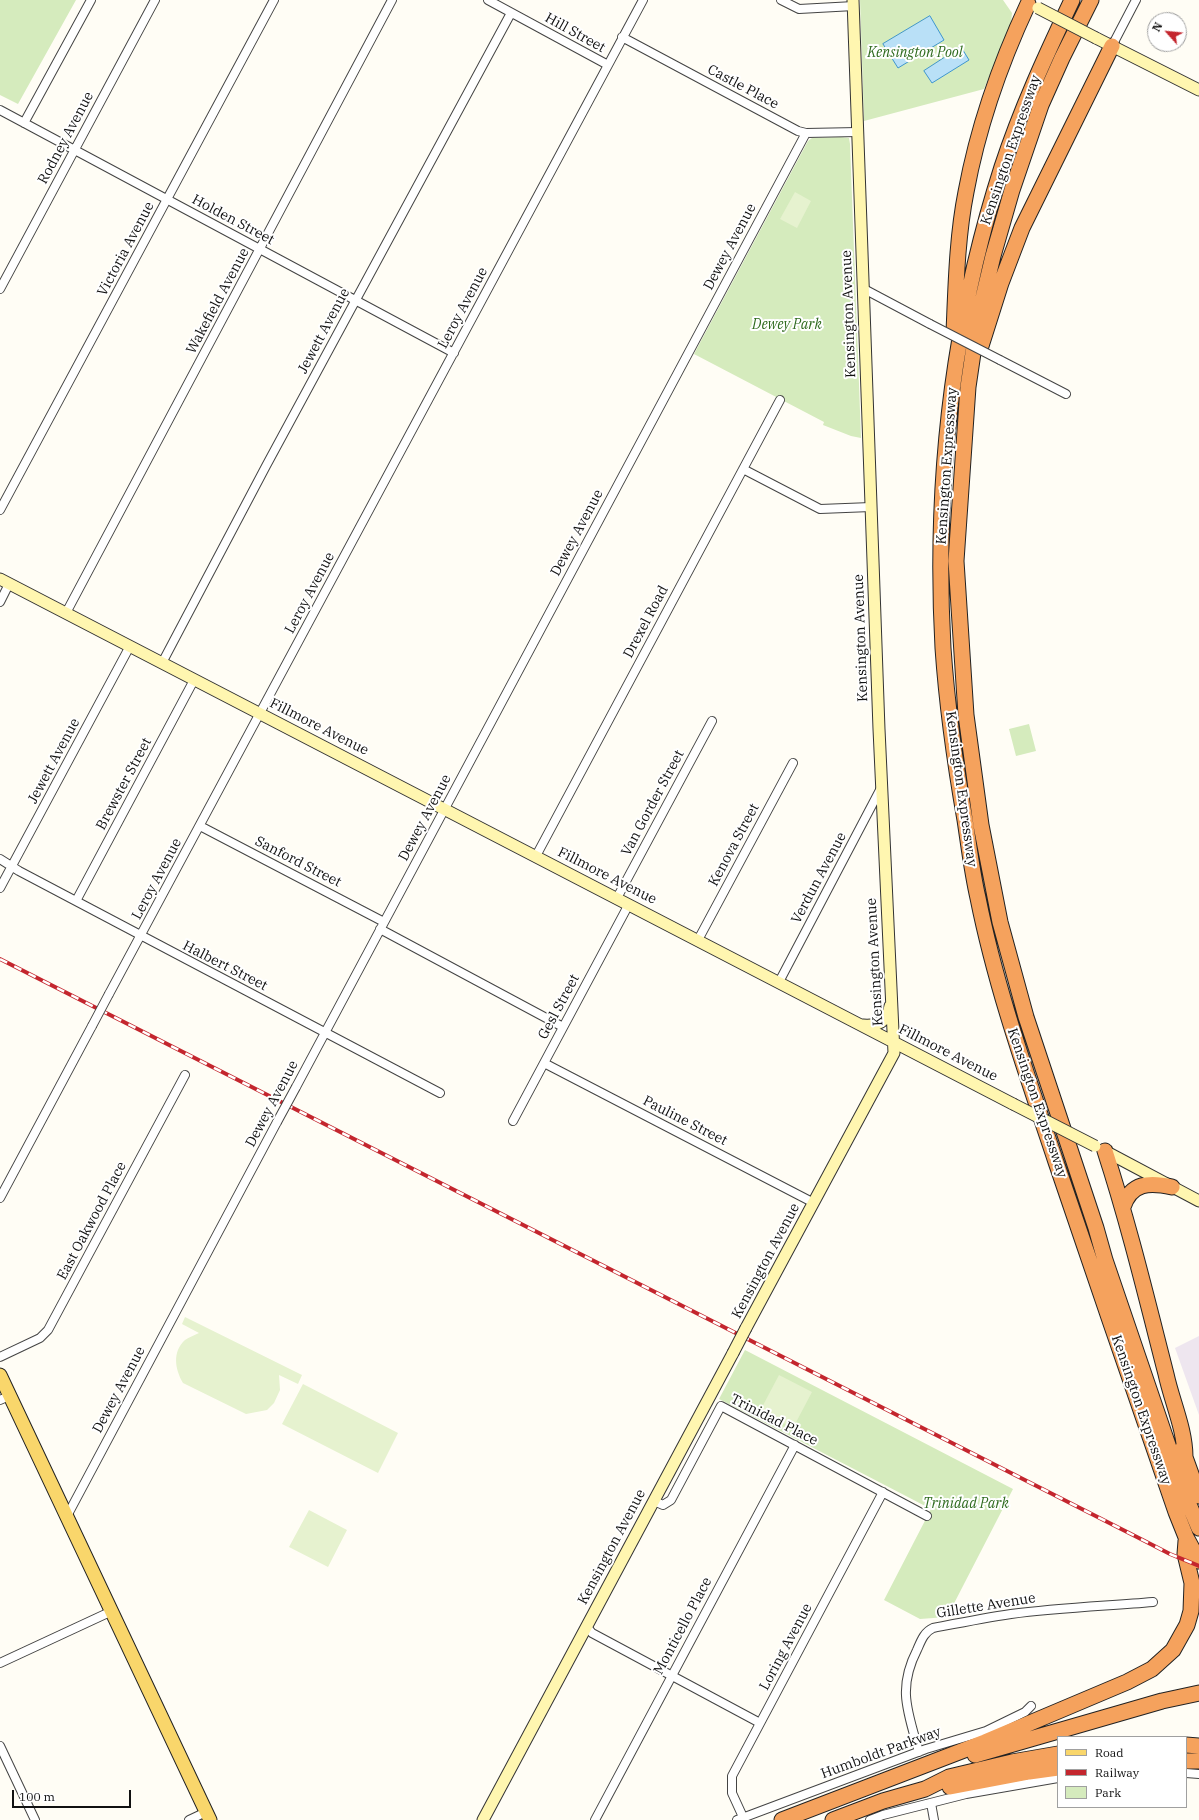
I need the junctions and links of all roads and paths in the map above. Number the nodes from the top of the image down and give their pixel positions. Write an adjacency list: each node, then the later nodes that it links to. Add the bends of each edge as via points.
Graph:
1 (91, 0): 19 (street)
2 (155, 0): 22 (street, Rodney Avenue)
3 (274, 0): 23 (street, Victoria Avenue)
4 (392, 0): 24 (street, Wakefield Avenue)
5 (488, 0): 13 (street, Hill Street)
6 (643, 0): 14 (street, Leroy Avenue)
7 (781, 0): 11 (street, via 799,9)
8 (1072, 0): 29 (highway, Kensington Expressway, via 1040,66 1003,164 973,270)
9 (1092, 0): 30 (highway, Kensington Expressway, via 1041,105 1012,190 978,319)
10 (1136, 0): 15 (street)
11 (854, 3): 20 (street, Kensington Avenue)
12 (1029, 3): 15 (street, bridge); 29 (highway, via 1010,43 976,143 966,193 956,280)
13 (511, 12): 16 (street, Hill Street); 27 (street, Jewett Avenue)
14 (622, 37): 16 (street, Leroy Avenue); 21 (street, Castle Place, via 784,124)
15 (1112, 46): 17 (street); 30 (highway, via 1022,228 1001,283)
16 (608, 65): 28 (street, Leroy Avenue)
17 (1199, 90)
18 (0, 110): 19 (street, Holden Street)
19 (24, 123): 22 (street, Holden Street)
20 (858, 132): 21 (street, Castle Place); 26 (street, Kensington Avenue)
21 (806, 133): 46 (street, Dewey Avenue)
22 (74, 150): 23 (street, Holden Street); 25 (street, Rodney Avenue)
23 (167, 199): 24 (street, Holden Street); 35 (street, Victoria Avenue)
24 (260, 249): 27 (street, Holden Street); 38 (street, Wakefield Avenue)
25 (0, 289)
26 (864, 289): 31 (street, bridge); 34 (street, Kensington Avenue)
27 (356, 299): 28 (street, Holden Street); 40 (street, Jewett Avenue)
28 (454, 353): 42 (street, Leroy Avenue)
29 (951, 386): 86 (highway, Kensington Expressway, via 941,515 943,650 954,751 978,898 1009,1022)
30 (968, 387): 74 (highway, Kensington Expressway, via 956,561 966,715 981,825 1000,922 1026,1016)
31 (1066, 394)
32 (780, 400): 33 (street, Drexel Road)
33 (743, 469): 34 (street, via 820,509); 48 (street, Drexel Road)
34 (871, 507): 45 (street, Kensington Avenue)
35 (0, 510)
36 (5, 582): 37 (street); 38 (street, Fillmore Avenue)
37 (0, 602)
38 (66, 613): 39 (street, Fillmore Avenue)
39 (130, 646): 40 (street, Fillmore Avenue); 50 (street, Jewett Avenue)
40 (162, 663): 41 (street, Fillmore Avenue)
41 (194, 680): 42 (street, Fillmore Avenue); 53 (street, Brewster Street)
42 (260, 714): 46 (street, Fillmore Avenue); 47 (street, Leroy Avenue)
43 (712, 721): 52 (street, Van Gorder Street)
44 (793, 763): 57 (street, Kenova Street)
45 (882, 786): 58 (street, Verdun Avenue); 59 (street, Kensington Avenue)
46 (444, 809): 48 (street, Fillmore Avenue); 55 (street, Dewey Avenue)
47 (200, 826): 55 (street, Sanford Street); 56 (street, Leroy Avenue)
48 (536, 856): 52 (street, Fillmore Avenue)
49 (0, 859): 50 (street, Halbert Street)
50 (12, 866): 51 (street, Jewett Avenue); 53 (street, Halbert Street)
51 (0, 888)
52 (617, 898): 54 (street, Fillmore Avenue)
53 (76, 901): 56 (street, Halbert Street)
54 (629, 904): 57 (street, Fillmore Avenue); 61 (street, Gesl Street)
55 (382, 925): 61 (street, Sanford Street); 62 (street, Dewey Avenue)
56 (141, 936): 62 (street, Halbert Street); 70 (street, Leroy Avenue, bridge)
57 (698, 940): 58 (street, Fillmore Avenue)
58 (779, 982): 60 (street, Fillmore Avenue)
59 (891, 998): 60 (street, via 888,1015 881,1022 873,1026); 63 (street, Kensington Avenue)
60 (862, 1025): 63 (street, Fillmore Avenue)
61 (563, 1027): 64 (street, Gesl Street)
62 (325, 1032): 66 (street, Halbert Street); 83 (street, Dewey Avenue, bridge)
63 (893, 1042): 68 (street, Fillmore Avenue, bridge); 72 (street, Kensington Avenue, via 894,1053)
64 (544, 1063): 67 (street, Gesl Street); 72 (street, Pauline Street)
65 (185, 1075): 75 (street, East Oakwood Place, via 45,1335)
66 (440, 1093)
67 (512, 1121)
68 (1100, 1149): 69 (street, Fillmore Avenue); 73 (highway)
69 (1172, 1187): 71 (street, Fillmore Avenue); 73 (highway, via 1156,1184 1138,1188 1128,1195)
70 (0, 1198)
71 (1199, 1200)
72 (814, 1203): 82 (street, Kensington Avenue, bridge)
73 (1123, 1207): 79 (highway, via 1171,1396 1185,1441)
74 (1096, 1228): 79 (highway, via 1112,1258); 85 (highway, Kensington Expressway, via 1185,1495)
75 (0, 1357)
76 (0, 1375): 77 (main road)
77 (5, 1398): 83 (main road)
78 (795, 1445): 80 (street, Trinidad Place); 82 (street, Trinidad Place, via 721,1406 671,1500 664,1505); 92 (street, Monticello Place)
79 (1185, 1457): 81 (highway)
80 (883, 1492): 84 (street, Trinidad Place); 95 (street, Loring Avenue)
81 (1199, 1496)
82 (654, 1501): 90 (street, Kensington Avenue)
83 (67, 1516): 89 (main road)
84 (927, 1516)
85 (1199, 1528)
86 (1186, 1537): 87 (highway, Kensington Expressway); 103 (highway, via 1185,1554 1192,1583 1191,1612 1181,1638 1164,1660 1127,1682)
87 (1199, 1562)
88 (1153, 1602): 99 (street, Gillette Avenue, via 1011,1614 927,1631 914,1655 906,1680 907,1704)
89 (112, 1611): 91 (street); 110 (main road)
90 (586, 1627): 92 (street, via 592,1633); 114 (street, Kensington Avenue)
91 (0, 1663)
92 (672, 1676): 95 (street); 115 (street, Monticello Place)
93 (1199, 1693): 103 (highway, via 1162,1701 942,1765)
94 (1031, 1706): 99 (street, Humboldt Parkway, via 1025,1712 986,1731)
95 (760, 1723): 111 (street, Loring Avenue, via 732,1776 732,1793)
96 (1187, 1745): 98 (highway)
97 (0, 1746): 112 (street)
98 (1199, 1746)
99 (919, 1752): 111 (street, Humboldt Parkway)
100 (1057, 1754): 108 (highway, via 949,1777)
101 (1187, 1761): 102 (highway)
102 (1199, 1761)
103 (928, 1765): 116 (highway)
104 (1057, 1768): 108 (highway)
105 (1187, 1773): 106 (street)
106 (1199, 1774)
107 (1057, 1778): 109 (street, via 966,1794)
108 (925, 1789): 117 (highway, via 877,1803)
109 (931, 1803): 118 (street); 119 (street)
110 (208, 1816): 113 (street)
111 (740, 1819)
112 (35, 1820)
113 (190, 1820)
114 (483, 1820)
115 (595, 1820)
116 (782, 1820)
117 (833, 1820)
118 (870, 1820)
119 (934, 1820)

